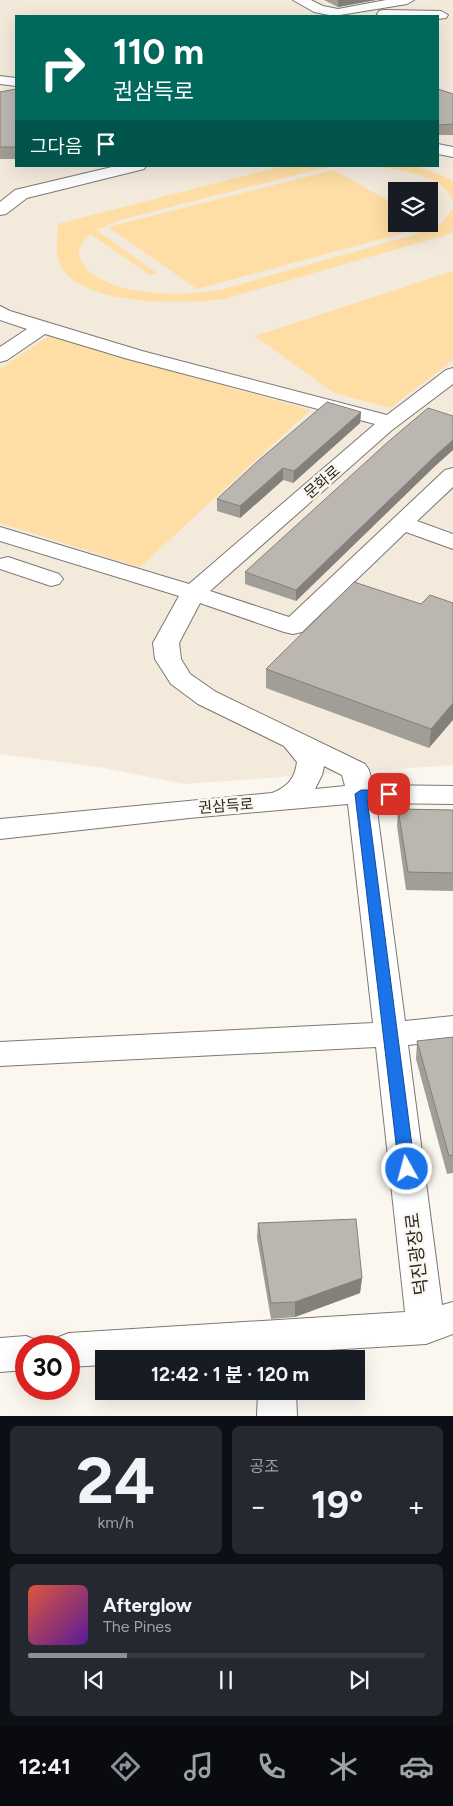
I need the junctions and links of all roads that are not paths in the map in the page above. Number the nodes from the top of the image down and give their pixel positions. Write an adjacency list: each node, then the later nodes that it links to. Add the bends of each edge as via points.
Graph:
1 (300, 0): 4 (street)
2 (407, 0): 4 (street)
3 (447, 12): 4 (street); 5 (street, via 445,23)
4 (338, 13)
5 (453, 28)
6 (0, 80): 7 (street)
7 (15, 82)
8 (439, 149): 9 (street)
9 (453, 152)
10 (134, 167): 12 (street)
11 (0, 188): 12 (street)
12 (21, 194): 13 (street)
13 (0, 210)
14 (1, 314): 15 (street)
15 (42, 327): 16 (street); 18 (street, via 134,355)
16 (0, 356)
17 (453, 374): 18 (street, 문화로)
18 (391, 422): 26 (street, 문화로)
19 (453, 476): 20 (street)
20 (402, 523): 22 (street); 26 (street, via 293,627)
21 (0, 534): 23 (street)
22 (453, 542)
23 (31, 544): 24 (street); 26 (street)
24 (4, 568): 25 (street)
25 (50, 579)
26 (193, 593): 27 (street, via 166,643 168,659 180,679 207,698)
27 (294, 741): 28 (street, 덕진광장로, via 355,770); 30 (street, via 311,761 310,776 294,795)
28 (361, 794): 29 (street, 권삼득로); 30 (street, 권삼득로); 33 (street, 덕진광장로)
29 (453, 795)
30 (267, 803): 31 (street, 권삼득로)
31 (0, 829)
32 (453, 1028): 33 (street)
33 (391, 1034): 34 (street); 35 (street, 덕진광장로)
34 (0, 1054)
35 (439, 1322): 36 (street, 덕진광장로)
36 (276, 1347): 37 (street, 덕진광장로)
37 (80, 1350)
38 (15, 1354): 39 (street)
39 (0, 1355)
40 (277, 1400): 41 (street)
41 (278, 1416)

